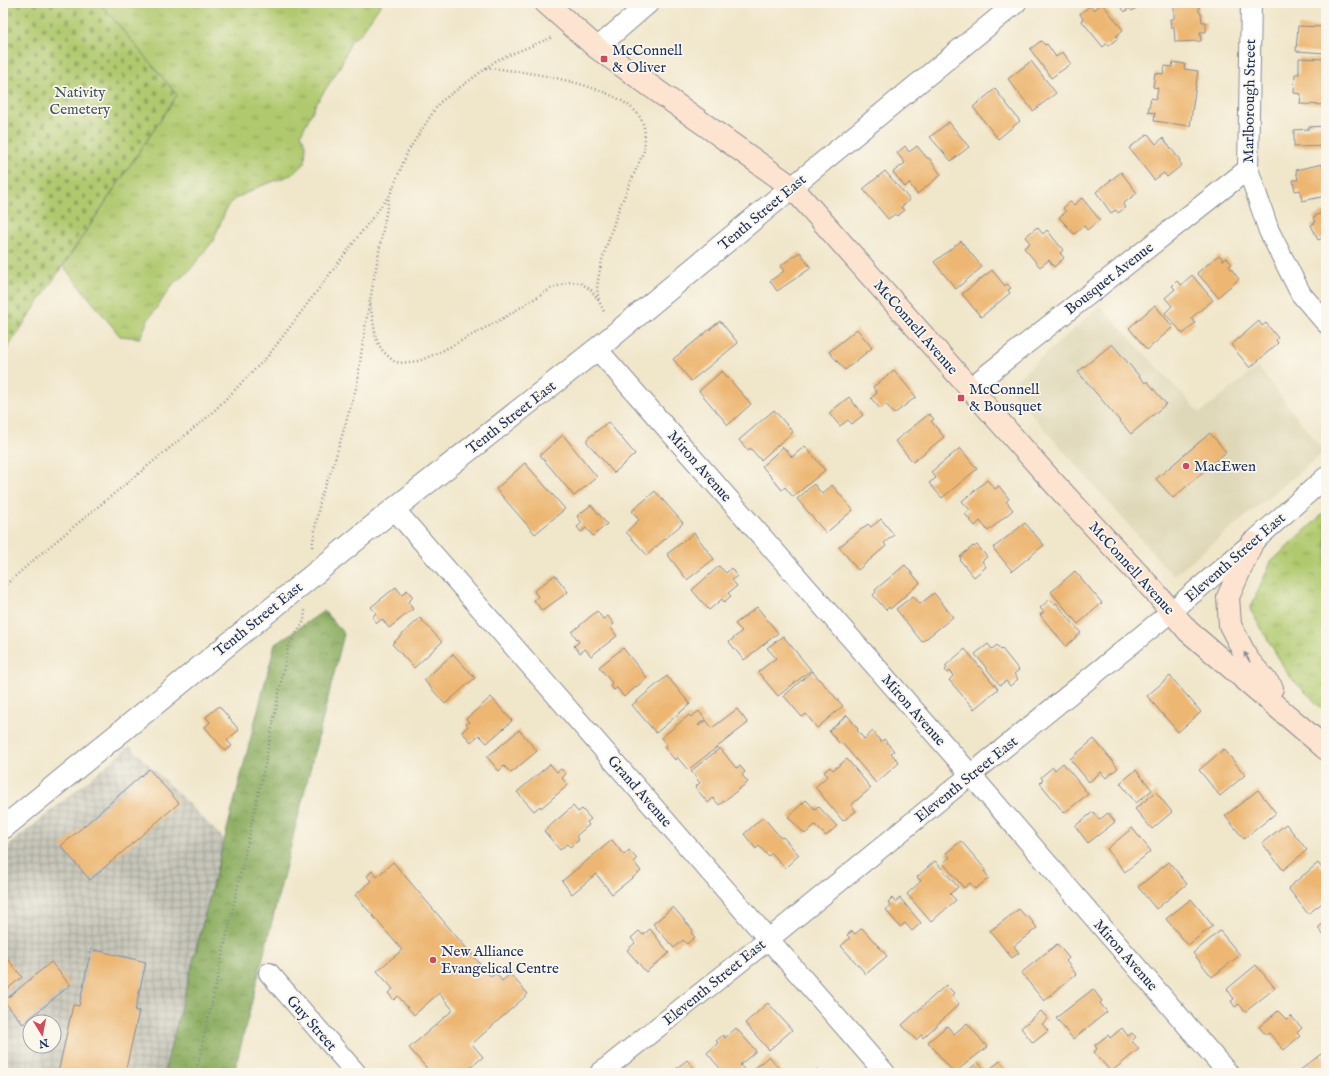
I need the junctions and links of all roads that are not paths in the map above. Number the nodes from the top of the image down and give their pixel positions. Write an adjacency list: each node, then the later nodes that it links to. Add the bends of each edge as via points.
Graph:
1 (546, 3): 5 (main road, McConnell Avenue)
2 (649, 3): 5 (street)
3 (1016, 3): 7 (street, Tenth Street East)
4 (1251, 3): 6 (street, Marlborough Street)
5 (597, 48): 7 (main road, McConnell Avenue)
6 (1248, 169): 8 (street, Marlborough Street, via 1273,238 1301,294); 10 (street, Bousquet Avenue)
7 (792, 187): 9 (street, Tenth Street East); 10 (main road, McConnell Avenue)
8 (1326, 323)
9 (597, 349): 12 (street, Tenth Street East); 16 (street, Miron Avenue)
10 (970, 388): 14 (main road, McConnell Avenue)
11 (1326, 477): 13 (street, Eleventh Street East)
12 (394, 509): 17 (street, Tenth Street East); 18 (street, Grand Avenue)
13 (1252, 543): 14 (street, Eleventh Street East); 15 (main road, one-way to 13, via 1248,660 1230,625 1228,597)
14 (1172, 611): 15 (main road, McConnell Avenue, via 1188,631); 16 (street, Eleventh Street East)
15 (1322, 745)
16 (971, 775): 18 (street, Eleventh Street East); 23 (street, Miron Avenue)
17 (3, 828)
18 (769, 938): 21 (street, Eleventh Street East); 22 (street, Grand Avenue)
19 (269, 973): 20 (street, Guy Street)
20 (356, 1073)
21 (600, 1073)
22 (886, 1073)
23 (1228, 1073)

